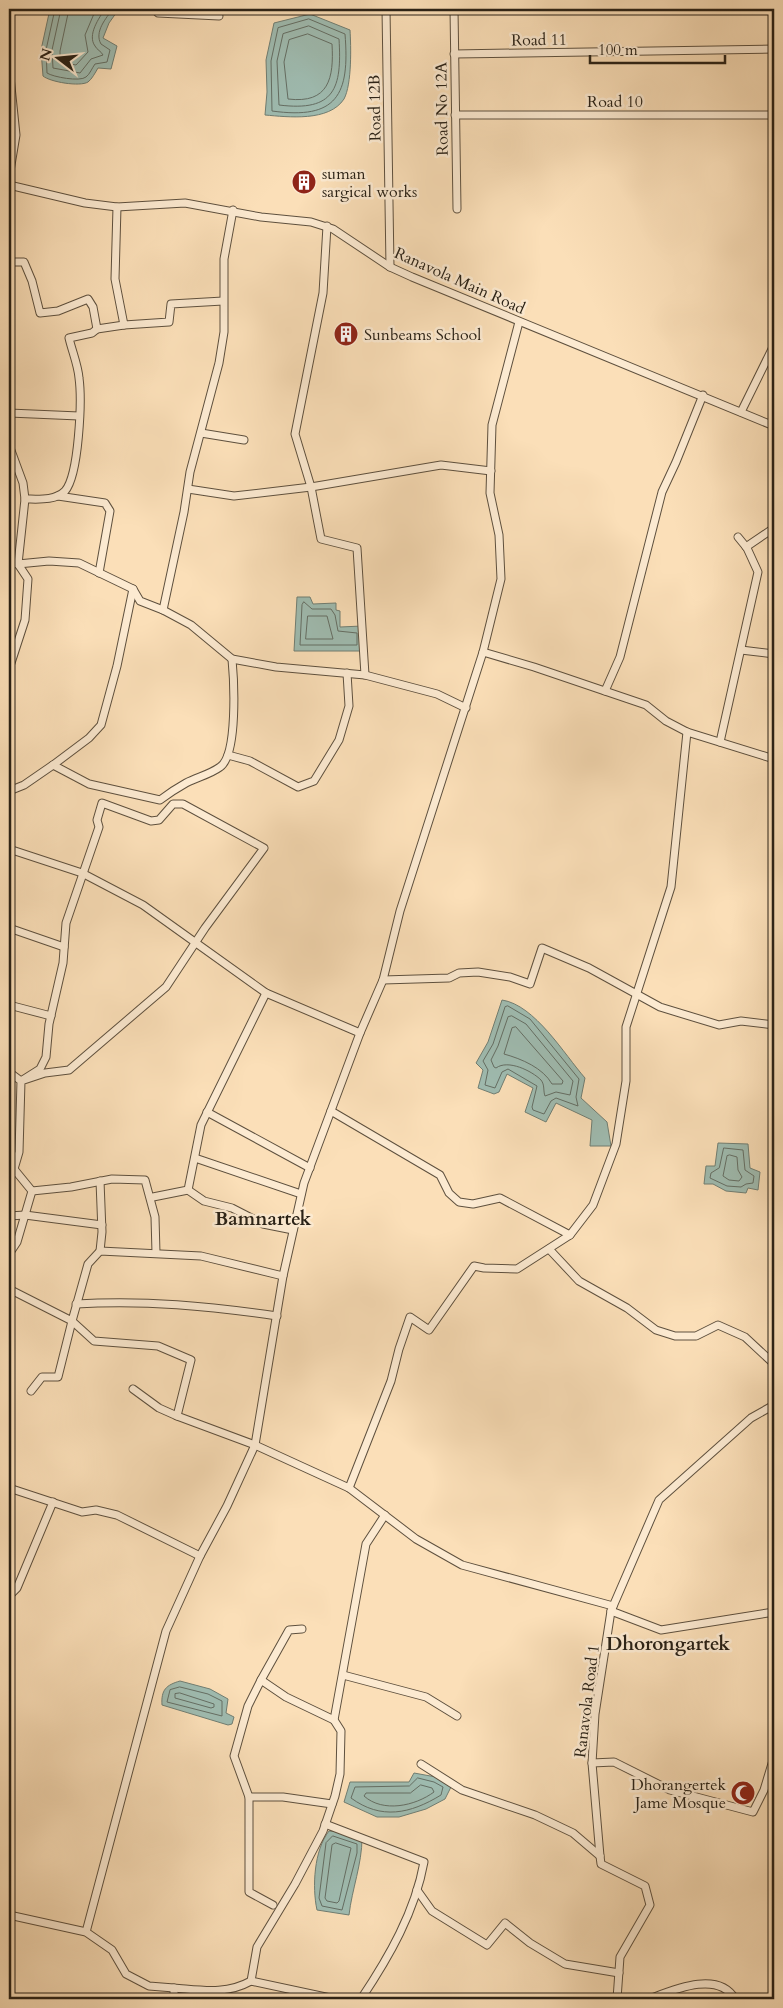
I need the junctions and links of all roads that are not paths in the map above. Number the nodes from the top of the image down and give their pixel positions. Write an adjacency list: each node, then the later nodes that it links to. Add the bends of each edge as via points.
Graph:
1 (154, 9): 4 (street, via 158,13)
2 (386, 9): 17 (street, Road 12B)
3 (454, 9): 6 (street, Road No 12A)
4 (219, 16)
5 (774, 49): 6 (street, Road 11)
6 (454, 54): 8 (street, Road No 12A)
7 (9, 67): 10 (street, via 16,135)
8 (455, 115): 9 (street, Road 10); 13 (street, Road No 12A)
9 (774, 115)
10 (9, 177)
11 (9, 185): 12 (street, Ranavola Main Road, via 85,204)
12 (117, 206): 14 (street, Ranavola Main Road, via 185,203); 20 (street, via 115,279)
13 (457, 209)
14 (233, 210): 15 (street, Ranavola Main Road); 18 (street, via 224,259)
15 (327, 226): 17 (street, Ranavola Main Road); 32 (street, via 323,293 294,434)
16 (9, 262): 21 (street, via 24,262 40,313 58,312 88,300 93,306)
17 (390, 267): 19 (street, Ranavola Main Road)
18 (223, 302): 20 (street, via 171,304 169,322); 28 (street, via 224,332)
19 (519, 322): 23 (street, Ranavola Main Road); 31 (street, via 492,425)
20 (124, 325): 21 (street)
21 (97, 329): 26 (street, via 69,338 80,379)
22 (774, 345): 24 (street)
23 (703, 395): 24 (street, Ranavola Main Road); 51 (street, via 662,492 620,657)
24 (741, 412): 27 (street, Ranavola Main Road)
25 (9, 413): 26 (street)
26 (79, 416): 34 (street, via 75,462 66,490)
27 (774, 426)
28 (201, 433): 29 (street); 33 (street)
29 (244, 440)
30 (9, 445): 35 (street, via 23,483)
31 (491, 471): 32 (street, via 441,465); 45 (street, via 490,494 499,535 501,579)
32 (310, 487): 33 (street, via 234,496); 50 (street, via 321,539 357,548)
33 (188, 489): 43 (street)
34 (58, 496): 35 (street); 41 (street, via 105,503 110,511)
35 (25, 499): 40 (street)
36 (773, 532): 38 (street)
37 (738, 537): 38 (street)
38 (746, 547): 44 (street, via 758,572)
39 (9, 562): 40 (street)
40 (18, 564): 41 (street, via 48,561 79,563); 48 (street, via 28,579 25,620)
41 (99, 573): 42 (street)
42 (132, 589): 43 (street, via 140,601); 57 (street, via 117,666 100,725 89,738)
43 (163, 610): 47 (street, via 191,626)
44 (741, 650): 46 (street); 54 (street)
45 (483, 652): 51 (street); 52 (street)
46 (774, 654)
47 (232, 659): 49 (street, via 276,667); 55 (street, via 234,684)
48 (9, 663)
49 (347, 673): 50 (street); 55 (street, via 349,706 339,740 314,781 298,787 250,761)
50 (365, 675): 52 (street, via 436,694)
51 (605, 691): 53 (street, via 646,705 666,721)
52 (466, 708): 64 (street, via 400,911)
53 (688, 732): 54 (street); 65 (street, via 671,887)
54 (720, 742): 56 (street)
55 (228, 755): 57 (street, via 222,766 160,800 89,784)
56 (774, 759)
57 (53, 765): 58 (street)
58 (9, 791)
59 (9, 849): 60 (street)
60 (82, 873): 62 (street, via 143,905); 62 (street, via 99,827 97,820 101,804 104,803 151,821 159,820 173,804 183,804 264,848); 63 (street, via 66,924)
61 (9, 928): 63 (street)
62 (194, 943): 66 (street); 72 (street, via 166,987 69,1070 44,1073)
63 (64, 947): 68 (street)
64 (383, 980): 65 (street, via 449,978 459,973 478,972 530,984 542,948); 70 (street)
65 (636, 992): 69 (street, via 660,1007 719,1025 741,1021); 86 (street, via 626,1027 626,1080 616,1144 593,1205)
66 (266, 994): 70 (street); 74 (street)
67 (9, 1005): 68 (street)
68 (51, 1016): 72 (street, via 46,1057 40,1068)
69 (774, 1026)
70 (360, 1033): 73 (street)
71 (9, 1072): 72 (street)
72 (22, 1081): 79 (street, via 19,1152 14,1169)
73 (331, 1111): 76 (street); 86 (street, via 440,1175 449,1193 459,1202 473,1204 500,1198)
74 (207, 1112): 75 (street, via 201,1125); 76 (street)
75 (195, 1158): 78 (street); 80 (street)
76 (310, 1168): 80 (street)
77 (100, 1181): 79 (street); 84 (street); 89 (street, via 144,1180 155,1217)
78 (188, 1190): 81 (street); 85 (street, via 204,1201 232,1208 263,1224)
79 (32, 1191): 82 (street)
80 (301, 1194): 85 (street)
81 (153, 1197)
82 (25, 1215): 83 (street); 84 (street); 90 (street, via 17,1242)
83 (9, 1216)
84 (102, 1225): 88 (street)
85 (293, 1230): 91 (street)
86 (570, 1235): 87 (street)
87 (549, 1249): 96 (street, via 579,1281 627,1308 656,1330 675,1336 696,1336 718,1325 745,1337); 103 (street, via 517,1269 474,1266 429,1330 410,1317 391,1381)
88 (100, 1251): 89 (street); 93 (street, via 88,1264)
89 (156, 1253): 91 (street, via 201,1256)
90 (9, 1254)
91 (283, 1276): 94 (street)
92 (9, 1290): 95 (street)
93 (76, 1304): 94 (street, via 127,1301); 95 (street)
94 (277, 1316): 101 (street)
95 (72, 1321): 98 (street, via 58,1377 42,1377); 100 (street, via 94,1340 158,1346 190,1360)
96 (774, 1364)
97 (133, 1389): 100 (street, via 159,1408)
98 (30, 1391)
99 (774, 1405): 108 (street, Ranavola Road 1, via 751,1418 659,1500)
100 (177, 1416): 101 (street)
101 (255, 1445): 103 (street); 106 (street)
102 (9, 1488): 104 (street)
103 (349, 1488): 105 (street)
104 (53, 1502): 106 (street, via 82,1512 96,1510 117,1514); 107 (street, via 17,1588)
105 (385, 1515): 108 (street, via 416,1539 462,1565); 111 (street, via 366,1544)
106 (200, 1556): 125 (street, via 166,1631)
107 (9, 1596)
108 (612, 1609): 109 (street, via 661,1630); 116 (street, Ranavola Road 1, via 595,1714)
109 (774, 1612)
110 (302, 1629): 112 (street, via 289,1630)
111 (343, 1675): 113 (street, via 426,1697); 114 (street)
112 (261, 1680): 114 (street, via 286,1697); 118 (street, via 248,1706 234,1756)
113 (456, 1716)
114 (334, 1720): 119 (street, via 341,1731 340,1774)
115 (774, 1757): 116 (street, via 764,1790 752,1812 670,1790 614,1762)
116 (592, 1763): 121 (street, Ranavola Road 1)
117 (421, 1764): 121 (street, via 462,1790 535,1815 572,1833)
118 (249, 1797): 119 (street, via 283,1797); 123 (street, via 249,1892)
119 (332, 1804): 120 (street)
120 (325, 1824): 122 (street, via 424,1862); 127 (street, via 295,1884 257,1947)
121 (600, 1856): 126 (street, via 601,1864 645,1886 650,1905 620,1957)
122 (417, 1890): 126 (street, via 432,1911 488,1945 505,1922 565,1964); 132 (street, via 392,1952)
123 (272, 1905)
124 (9, 1915): 125 (street)
125 (86, 1932): 128 (street, via 112,1950 126,1974 149,1986)
126 (618, 1973): 133 (street)
127 (251, 1981): 128 (street, via 236,1990); 129 (street)
128 (174, 1988): 130 (street)
129 (326, 1998): 131 (street)
130 (174, 1999)
131 (335, 1999)
132 (361, 1999)
133 (617, 1999)
134 (649, 1999): 135 (street, via 700,1984 715,1984 730,1991)
135 (734, 1999)

